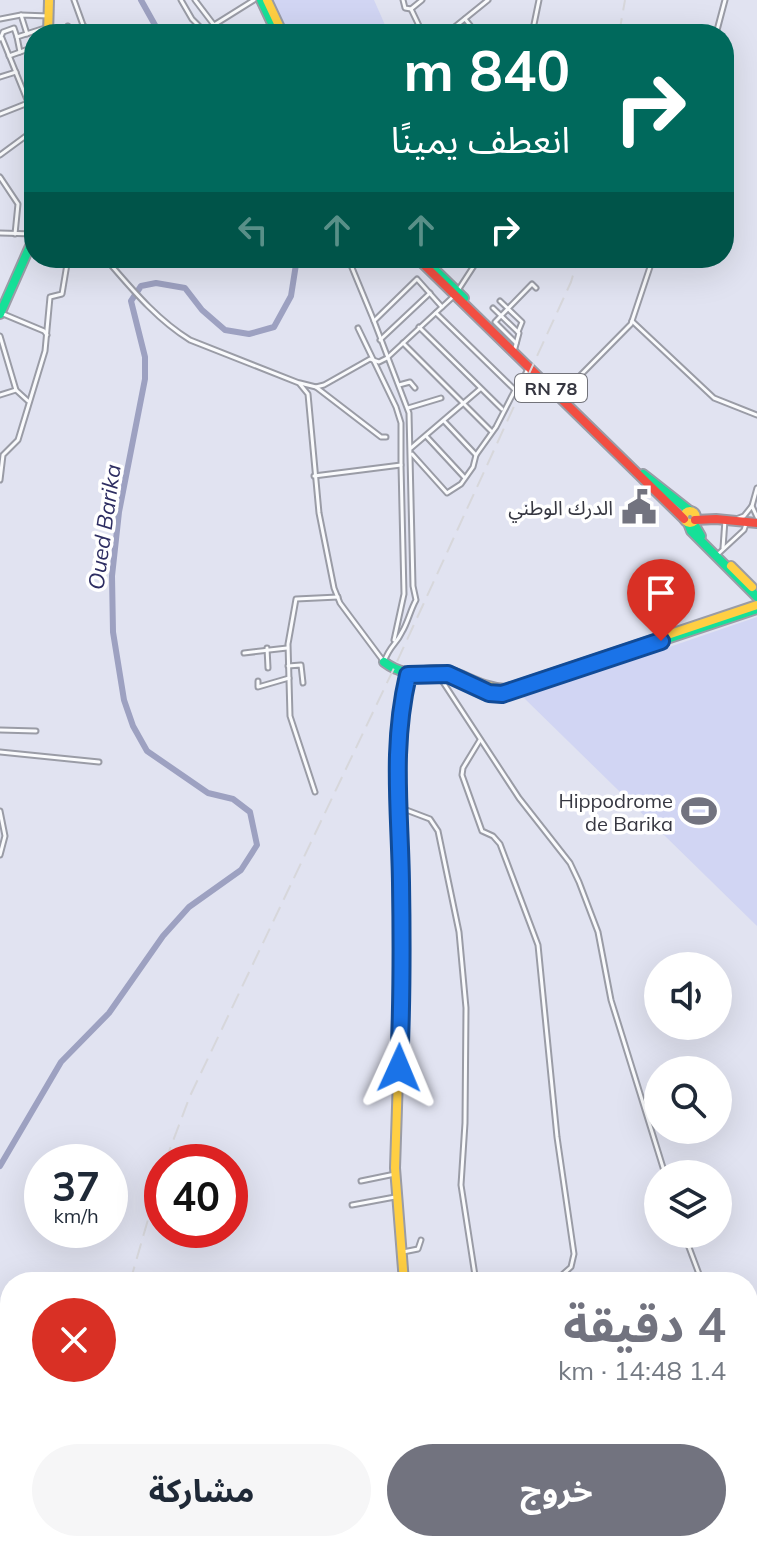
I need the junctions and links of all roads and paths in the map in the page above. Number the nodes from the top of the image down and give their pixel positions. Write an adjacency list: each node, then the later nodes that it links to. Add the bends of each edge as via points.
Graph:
1 (49, 0): 14 (main road)
2 (74, 0): 19 (street)
3 (181, 0): 20 (street)
4 (195, 0): 21 (street)
5 (254, 0): 22 (street)
6 (264, 0): 23 (main road)
7 (403, 0): 12 (street)
8 (422, 0): 12 (street)
9 (488, 0): 16 (street)
10 (539, 0): 27 (street)
11 (725, 0): 28 (street)
12 (411, 9): 24 (street)
13 (21, 15): 14 (street); 15 (street); 17 (street)
14 (49, 16): 18 (main road)
15 (0, 19)
16 (465, 19): 25 (street); 26 (street)
17 (24, 24)
18 (48, 24)
19 (83, 24)
20 (197, 24)
21 (213, 24)
22 (216, 24)
23 (275, 24)
24 (418, 24)
25 (459, 24)
26 (469, 24)
27 (534, 24)
28 (719, 24)
29 (24, 35): 30 (street)
30 (17, 37): 31 (street, via 14,28 3,32); 33 (street)
31 (1, 39): 34 (street)
32 (24, 51): 33 (street)
33 (20, 52): 34 (street)
34 (9, 56): 35 (street)
35 (16, 72): 36 (street); 37 (street)
36 (0, 77)
37 (24, 93)
38 (24, 105): 39 (street)
39 (0, 114)
40 (24, 137): 42 (street)
41 (0, 145): 42 (street)
42 (1, 154)
43 (0, 177): 45 (street, via 18,204)
44 (0, 233): 45 (street)
45 (15, 234): 46 (street)
46 (24, 235)
47 (24, 259): 62 (main road)
48 (66, 268): 71 (street, via 62,294 50,297)
49 (113, 268): 80 (street, via 158,317 190,340)
50 (352, 268): 65 (street)
51 (428, 268): 57 (main road, RN 78)
52 (432, 268): 57 (main road, RN 78)
53 (472, 268): 57 (street)
54 (650, 268): 66 (street)
55 (536, 288): 61 (street, via 532,284)
56 (430, 293): 59 (street); 65 (street, via 417,279); 72 (street)
57 (456, 293): 59 (street); 74 (main road, RN 78); 79 (main road, RN 78)
58 (500, 301): 61 (street)
59 (442, 307): 63 (street)
60 (493, 308): 64 (street)
61 (508, 309): 64 (street); 69 (street, via 522,322)
62 (0, 313): 71 (street)
63 (436, 313): 67 (street); 85 (street)
64 (501, 316): 69 (street); 74 (street, via 495,322)
65 (374, 321): 72 (street)
66 (632, 321): 87 (street); 94 (street, via 714,398)
67 (419, 327): 73 (street); 84 (street)
68 (358, 328): 78 (street)
69 (518, 332): 74 (street)
70 (0, 336): 75 (street)
71 (48, 336): 90 (street)
72 (380, 340): 77 (street)
73 (403, 343): 77 (street); 91 (street)
74 (515, 345): 87 (main road, RN 78)
75 (6, 353): 76 (street); 86 (street)
76 (0, 355)
77 (387, 358): 78 (street); 81 (street)
78 (377, 361): 82 (street, via 370,359); 101 (street, via 401,423)
79 (529, 366): 85 (street); 107 (main road, RN 78)
80 (299, 383): 82 (street); 102 (street, via 308,394)
81 (399, 385): 83 (street, via 410,382); 92 (street)
82 (316, 387): 98 (street)
83 (415, 388)
84 (480, 389): 91 (street); 93 (street)
85 (514, 389): 93 (street)
86 (16, 390): 88 (street); 90 (street)
87 (562, 394): 107 (main road, RN 78)
88 (0, 395)
89 (441, 398): 92 (street)
90 (29, 402): 104 (street, via 18,440 3,455)
91 (464, 404): 95 (street); 96 (street)
92 (408, 408): 99 (street)
93 (503, 410): 96 (street)
94 (757, 415)
95 (444, 421): 97 (street); 100 (street)
96 (492, 432): 100 (street)
97 (426, 436): 99 (street); 103 (street)
98 (386, 437)
99 (411, 451): 103 (street, via 447,493); 115 (street, via 416,600)
100 (476, 455): 103 (street)
101 (401, 465): 102 (street); 115 (street, via 404,594)
102 (314, 476): 113 (street)
103 (465, 478)
104 (0, 480)
105 (757, 488): 106 (street)
106 (752, 506): 108 (street, via 744,516); 109 (street)
107 (691, 518): 108 (main road); 111 (main road, RN 78); 111 (main road, via 691,531)
108 (729, 520): 110 (main road); 111 (street)
109 (757, 520): 110 (main road)
110 (746, 522): 111 (street)
111 (719, 552): 112 (main road)
112 (757, 594)
113 (338, 597): 116 (street, via 296,599); 119 (street)
114 (757, 607): 122 (main road, via 509,688 491,688 457,671)
115 (393, 642): 119 (street)
116 (288, 647): 117 (street); 120 (street)
117 (267, 648): 118 (street); 121 (street)
118 (244, 653)
119 (384, 662): 123 (main road)
120 (288, 666): 124 (street); 126 (street, via 301,665)
121 (268, 668)
122 (437, 671): 123 (main road); 129 (street)
123 (409, 675): 133 (main road, via 398,725)
124 (289, 678): 125 (street, via 258,687); 132 (street, via 290,716)
125 (258, 681)
126 (303, 683)
127 (0, 730): 128 (street)
128 (36, 731)
129 (480, 740): 136 (street, via 579,882 598,932 611,1000); 146 (street, via 463,768 463,780 482,831 500,844 538,945 574,1254)
130 (0, 752): 131 (street)
131 (99, 762)
132 (315, 792)
133 (397, 807): 137 (main road, via 401,883); 145 (street, via 435,825 459,932 466,1008 461,1196)
134 (0, 811): 135 (street, via 5,836)
135 (0, 855)
136 (661, 1160)
137 (395, 1174): 138 (street); 139 (main road)
138 (361, 1181)
139 (395, 1197): 140 (street); 143 (main road)
140 (352, 1205)
141 (421, 1240): 143 (street, via 418,1249)
142 (689, 1248): 147 (street)
143 (403, 1252): 144 (main road)
144 (404, 1272)
145 (474, 1272)
146 (565, 1272)
147 (698, 1272)

